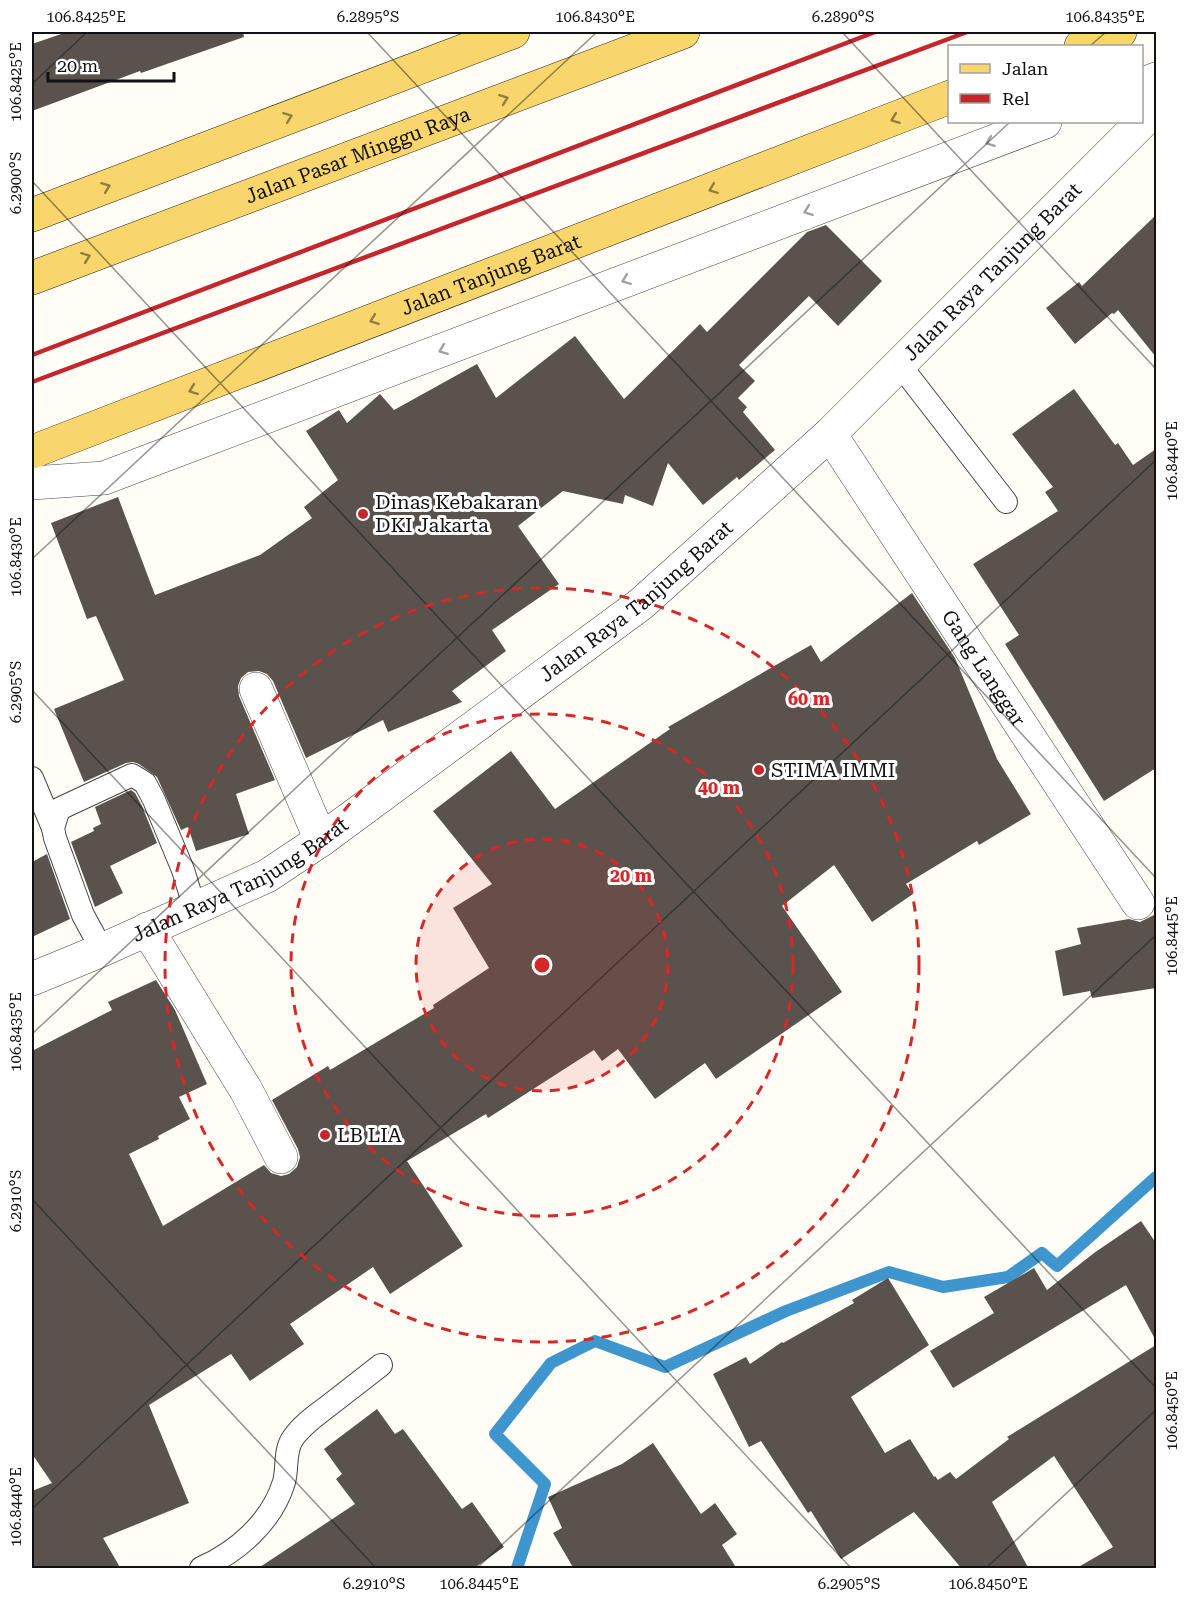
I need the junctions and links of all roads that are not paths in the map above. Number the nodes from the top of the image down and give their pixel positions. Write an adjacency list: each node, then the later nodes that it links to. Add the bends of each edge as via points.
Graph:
1 (513, 32): 10 (main road, one-way to 1)
2 (683, 32): 11 (main road, Jalan Pasar Minggu Raya, one-way to 2)
3 (1120, 32): 4 (main road)
4 (1085, 45)
5 (948, 99): 14 (main road, Jalan Tanjung Barat, one-way to 14)
6 (1156, 108): 7 (street, Jalan Raya Tanjung Barat)
7 (1143, 121)
8 (1042, 123): 15 (street, one-way to 15, via 104,478)
9 (1141, 123): 12 (street, Jalan Raya Tanjung Barat)
10 (32, 215)
11 (32, 278)
12 (900, 365): 13 (street, Jalan Raya Tanjung Barat); 16 (lane)
13 (830, 434): 20 (street, Jalan Raya Tanjung Barat, via 641,604); 21 (street, Gang Langgar)
14 (32, 452)
15 (32, 483)
16 (1006, 502)
17 (256, 689): 20 (street)
18 (32, 778): 19 (lane)
19 (53, 828): 22 (lane, via 59,809 132,775 138,777 154,800); 24 (lane, via 83,915)
20 (321, 840): 22 (street, Jalan Raya Tanjung Barat, via 267,876)
21 (1138, 903)
22 (195, 909): 23 (street, Jalan Raya Tanjung Barat)
23 (147, 929): 24 (street, Jalan Raya Tanjung Barat); 26 (street, via 246,1090)
24 (102, 950): 25 (street, Jalan Raya Tanjung Barat)
25 (32, 979)
26 (280, 1157)
27 (381, 1365): 28 (lane, via 295,1435 288,1447 284,1483 263,1520 243,1543)
28 (201, 1569)

